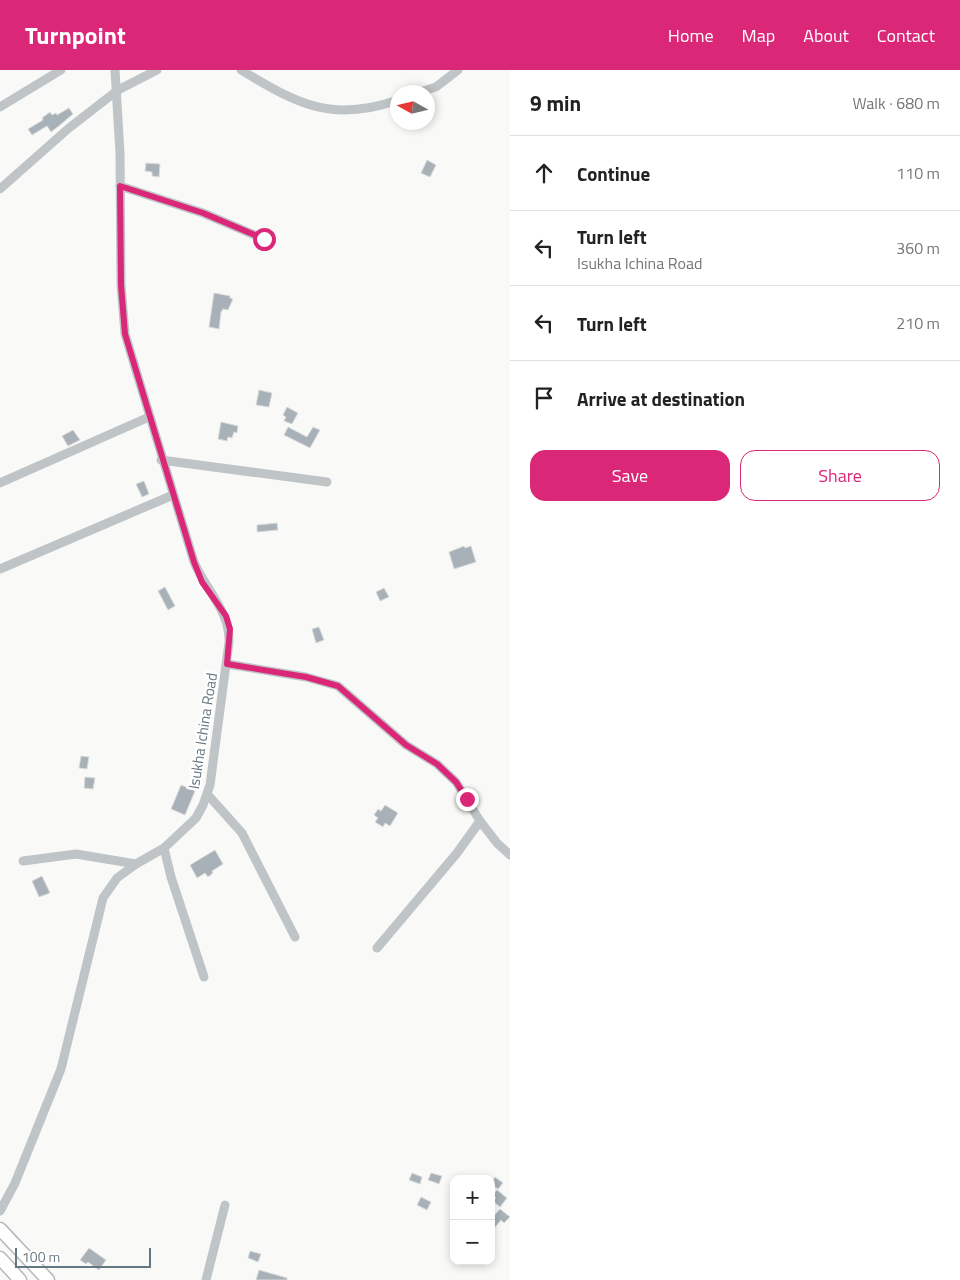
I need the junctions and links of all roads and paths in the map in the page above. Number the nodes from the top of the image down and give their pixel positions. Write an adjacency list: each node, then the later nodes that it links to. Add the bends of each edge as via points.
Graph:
1 (61, 70): 9 (street)
2 (115, 70): 7 (street, Isukha Ichina Road)
3 (157, 70): 7 (street)
4 (241, 70): 8 (street, via 304,105 347,112)
5 (458, 70): 6 (street)
6 (435, 87)
7 (118, 90): 10 (street, Isukha Ichina Road); 11 (street)
8 (390, 102)
9 (0, 107)
10 (120, 186): 12 (street, via 203,213); 13 (street, Isukha Ichina Road, via 125,334)
11 (0, 188)
12 (264, 239)
13 (149, 417): 14 (street, Isukha Ichina Road); 16 (street)
14 (161, 460): 15 (street); 17 (street, Isukha Ichina Road)
15 (327, 482)
16 (0, 483)
17 (173, 495): 18 (street); 19 (street, Isukha Ichina Road, via 202,582 226,616 230,629)
18 (0, 569)
19 (227, 664): 20 (street, Isukha Ichina Road); 21 (street, via 306,677 338,686 406,745 437,764 456,782)
20 (208, 795): 22 (street, Isukha Ichina Road, via 196,818); 26 (street, via 242,833)
21 (480, 821): 23 (street, via 496,843); 27 (street)
22 (164, 848): 25 (street, Isukha Ichina Road); 28 (street)
23 (510, 855)
24 (23, 862): 25 (street, via 76,854)
25 (136, 864): 30 (street, Isukha Ichina Road, via 117,878 103,898 61,1068 15,1183)
26 (295, 937)
27 (377, 948)
28 (204, 977)
29 (226, 1205): 35 (street)
30 (0, 1211)
31 (0, 1229): 34 (highway)
32 (0, 1258): 33 (highway)
33 (20, 1280)
34 (48, 1280)
35 (206, 1280)

